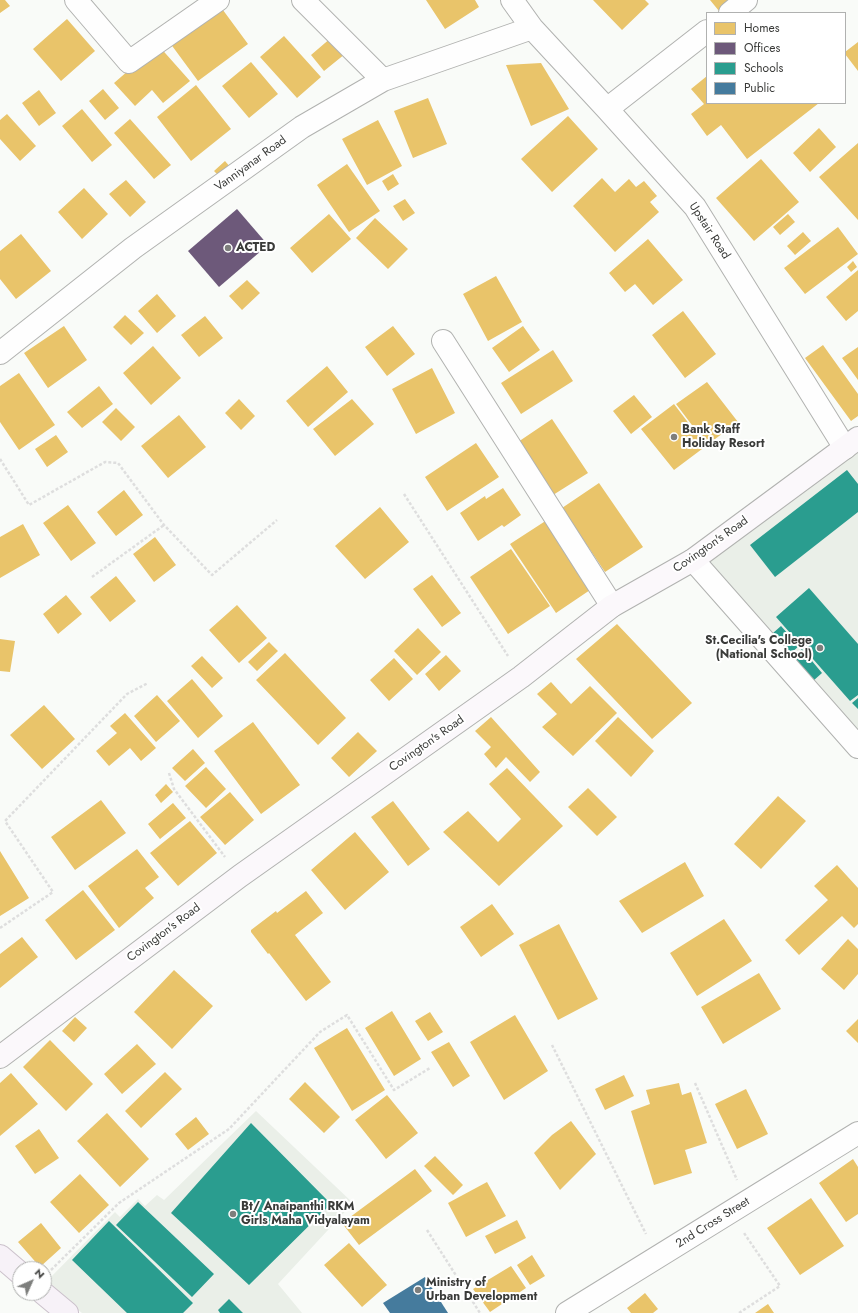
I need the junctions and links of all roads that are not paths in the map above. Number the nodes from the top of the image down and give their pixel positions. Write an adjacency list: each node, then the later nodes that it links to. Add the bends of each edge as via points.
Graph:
1 (76, 0): 2 (street, via 129,62)
2 (218, 0)
3 (303, 0): 9 (street)
4 (512, 0): 7 (street, Upstair Road)
5 (746, 0): 6 (street)
6 (731, 12)
7 (532, 28): 9 (street, Vanniyanar Road); 10 (street, Upstair Road)
8 (706, 32): 10 (street)
9 (383, 80): 12 (street, Vanniyanar Road, via 302,127 134,248)
10 (607, 109): 13 (street, Upstair Road, via 695,207)
11 (442, 341): 15 (street)
12 (0, 353)
13 (851, 443): 14 (main road, Covington's Road)
14 (693, 560): 15 (main road, Covington's Road); 16 (street)
15 (612, 606): 17 (main road, Covington's Road, via 521,677 240,876)
16 (858, 747)
17 (0, 1057)
18 (858, 1133): 23 (street, 2nd Cross Street)
19 (0, 1256): 20 (main road)
20 (12, 1266)
21 (52, 1300): 22 (main road)
22 (67, 1313)
23 (567, 1313)

